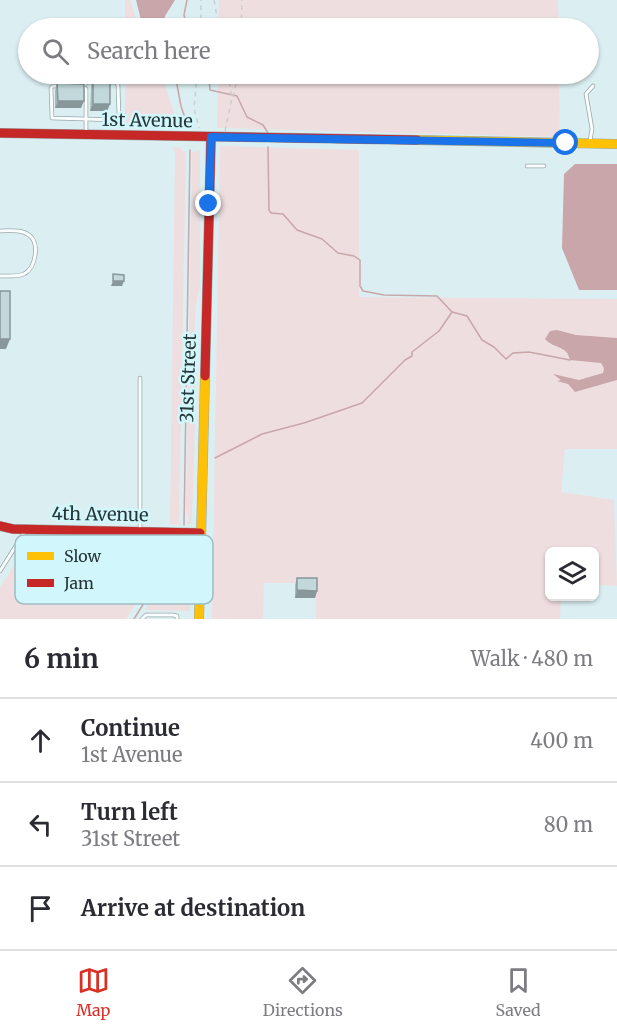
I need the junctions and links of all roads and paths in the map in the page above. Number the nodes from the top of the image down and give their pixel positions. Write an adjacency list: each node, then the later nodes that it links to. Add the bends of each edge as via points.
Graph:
1 (201, 0): 4 (path)
2 (214, 0): 5 (path)
3 (242, 0): 6 (path)
4 (201, 18)
5 (217, 18)
6 (241, 18)
7 (88, 84): 12 (lane)
8 (117, 84): 17 (lane, via 119,118)
9 (196, 84): 20 (path, via 194,108)
10 (230, 84): 16 (path)
11 (236, 84): 16 (path)
12 (84, 85): 14 (lane); 17 (lane)
13 (63, 86): 17 (lane, via 51,88 52,118)
14 (73, 86)
15 (593, 86): 22 (lane, via 585,94 592,129)
16 (232, 98): 21 (path)
17 (85, 120): 19 (lane)
18 (0, 134): 19 (street, 1st Avenue)
19 (86, 135): 20 (street, 1st Avenue)
20 (206, 137): 21 (street, 1st Avenue); 32 (street, 31st Street)
21 (224, 137): 22 (street, 1st Avenue)
22 (590, 143): 23 (street, 1st Avenue)
23 (617, 144)
24 (527, 166): 25 (lane)
25 (544, 166)
26 (0, 231): 27 (lane, via 27,233 35,252 31,269 23,274)
27 (0, 276)
28 (140, 378): 31 (lane)
29 (0, 526): 30 (street, 4th Avenue)
30 (27, 529): 31 (street, 4th Avenue); 33 (lane)
31 (140, 531): 32 (street, 4th Avenue)
32 (200, 533)
33 (23, 535)
34 (15, 548): 35 (lane)
35 (0, 571)
36 (199, 604): 39 (street, 31st Street)
37 (142, 619): 38 (lane, via 146,615 176,615)
38 (177, 619)
39 (199, 619)

